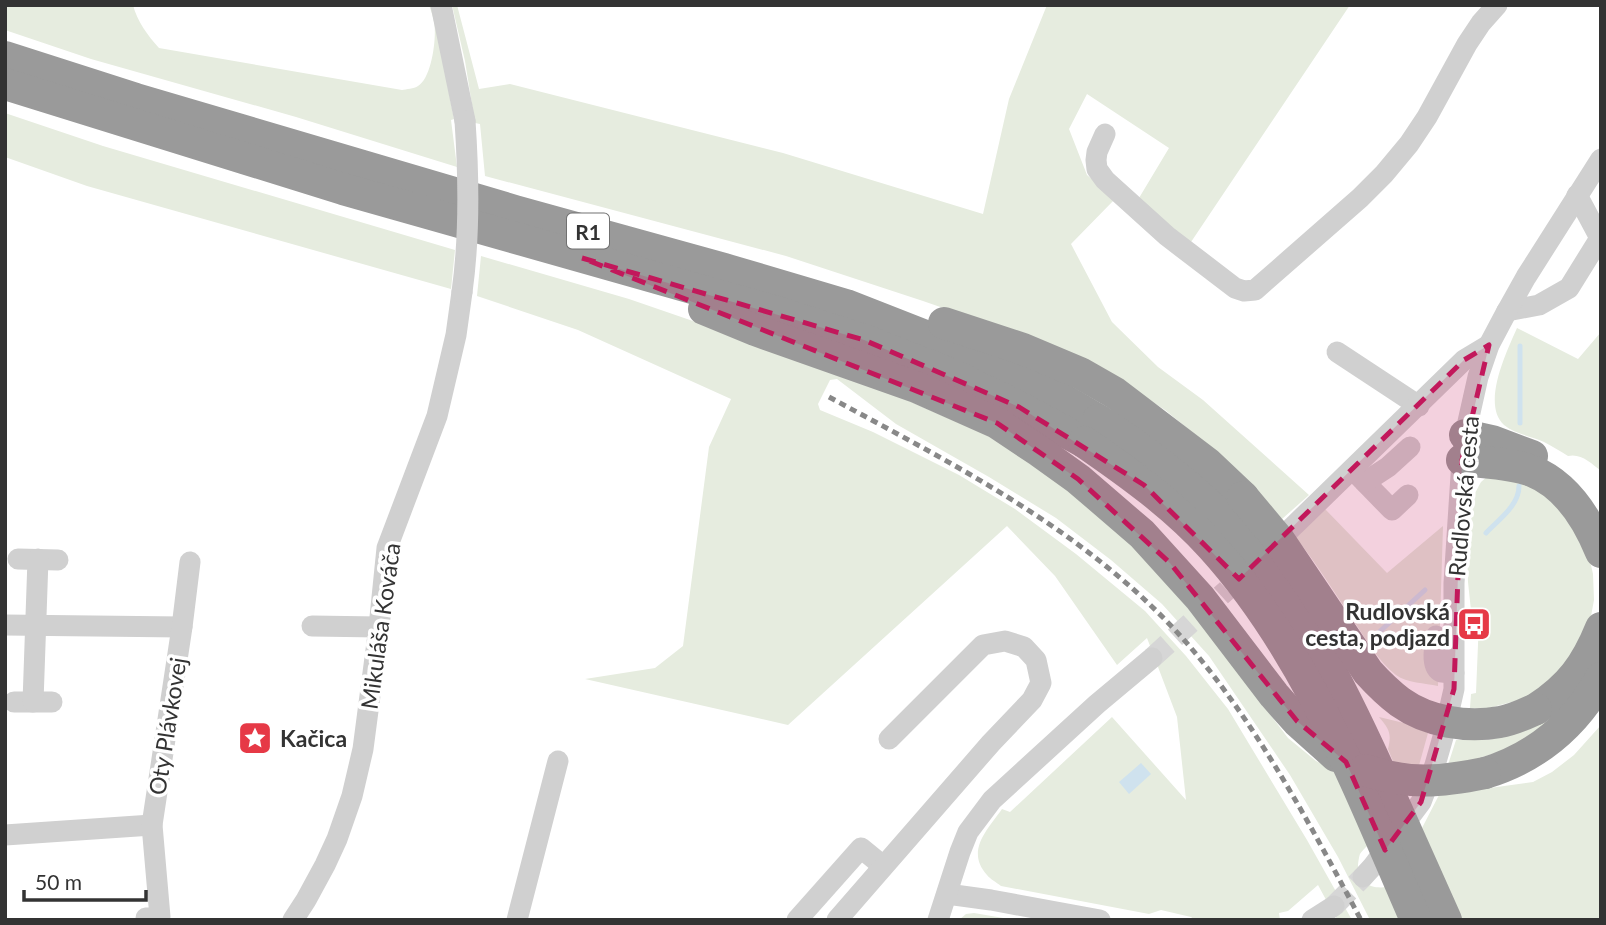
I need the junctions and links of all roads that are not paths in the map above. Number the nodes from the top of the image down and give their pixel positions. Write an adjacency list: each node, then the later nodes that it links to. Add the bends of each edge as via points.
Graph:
1 (441, 5): 28 (street, Mikuláša Kováča, bridge, via 465,121 468,239 456,335 437,416 387,548)
2 (1497, 5): 5 (street, via 1467,44 1409,144 1360,198 1255,290 1235,288 1105,180 1097,169 1097,152)
3 (5, 57): 9 (highway, R1, via 502,208)
4 (5, 85): 8 (highway, R1)
5 (1105, 134)
6 (1601, 159): 7 (street, Rudlovská cesta)
7 (1577, 195): 10 (street, Rudlovská cesta); 10 (street, via 1600,238 1569,288 1539,304)
8 (582, 258): 14 (highway, R1, via 864,340 1019,407); 33 (highway, bridge, via 755,330 916,387 997,423 1079,479 1142,534 1200,598 1297,721 1353,766 1426,782 1503,768 1544,746 1580,711)
9 (846, 305): 14 (highway, R1, via 1035,383); 29 (highway, bridge, via 907,310 1023,349 1115,393 1207,463 1243,497 1279,540 1368,672 1402,704 1422,713 1473,725 1502,722 1536,709 1574,677)
10 (1507, 311): 11 (street, Rudlovská cesta)
11 (1489, 345): 13 (street, Rudlovská cesta, via 1464,360); 16 (street, Rudlovská cesta)
12 (1337, 352): 13 (street)
13 (1419, 406): 17 (street, Rudlovská cesta)
14 (1091, 431): 51 (highway, R1, bridge, via 1115,463 1212,546 1274,627 1337,742); 52 (highway, R1, bridge, via 1131,441 1164,466 1233,529 1266,568 1327,662)
15 (1410, 447): 17 (street, via 1388,467)
16 (1464, 448): 19 (highway, via 1492,441 1527,453 1567,477); 20 (highway, via 1532,471 1557,486 1590,527); 32 (street, Rudlovská cesta, via 1454,583)
17 (1359, 476): 18 (street, via 1392,510); 23 (street, Rudlovská cesta)
18 (1408, 495)
19 (1601, 516)
20 (1601, 552)
21 (38, 559): 25 (street)
22 (190, 562): 27 (street, Oty Plávkovej)
23 (1227, 590)
24 (5, 625): 25 (street, Oty Plávkovej)
25 (36, 625): 27 (street, Oty Plávkovej); 34 (street)
26 (312, 626): 28 (street)
27 (182, 627): 37 (street, Oty Plávkovej)
28 (379, 627): 44 (street, Mikuláša Kováča, via 352,796 325,865)
29 (1601, 628)
30 (1436, 636): 32 (street, via 1436,668)
31 (1152, 657): 41 (street, via 992,800 968,832)
32 (1454, 673): 40 (street, Rudlovská cesta, via 1443,737 1421,802)
33 (1601, 678)
34 (33, 702)
35 (889, 739): 39 (street, via 983,645 1005,641 1024,647 1036,660 1041,683 1032,700)
36 (558, 761): 45 (street)
37 (152, 825): 38 (street, Oty Plávkovej); 43 (street, Oty Plávkovej, via 160,917)
38 (5, 835)
39 (883, 866): 46 (street, via 861,848); 47 (street)
40 (1363, 877)
41 (947, 894): 48 (street); 49 (street)
42 (1330, 913): 50 (street)
43 (146, 918)
44 (293, 920)
45 (516, 920)
46 (797, 920)
47 (837, 920)
48 (938, 920)
49 (1100, 920)
50 (1312, 920)
51 (1416, 920)
52 (1446, 920)

